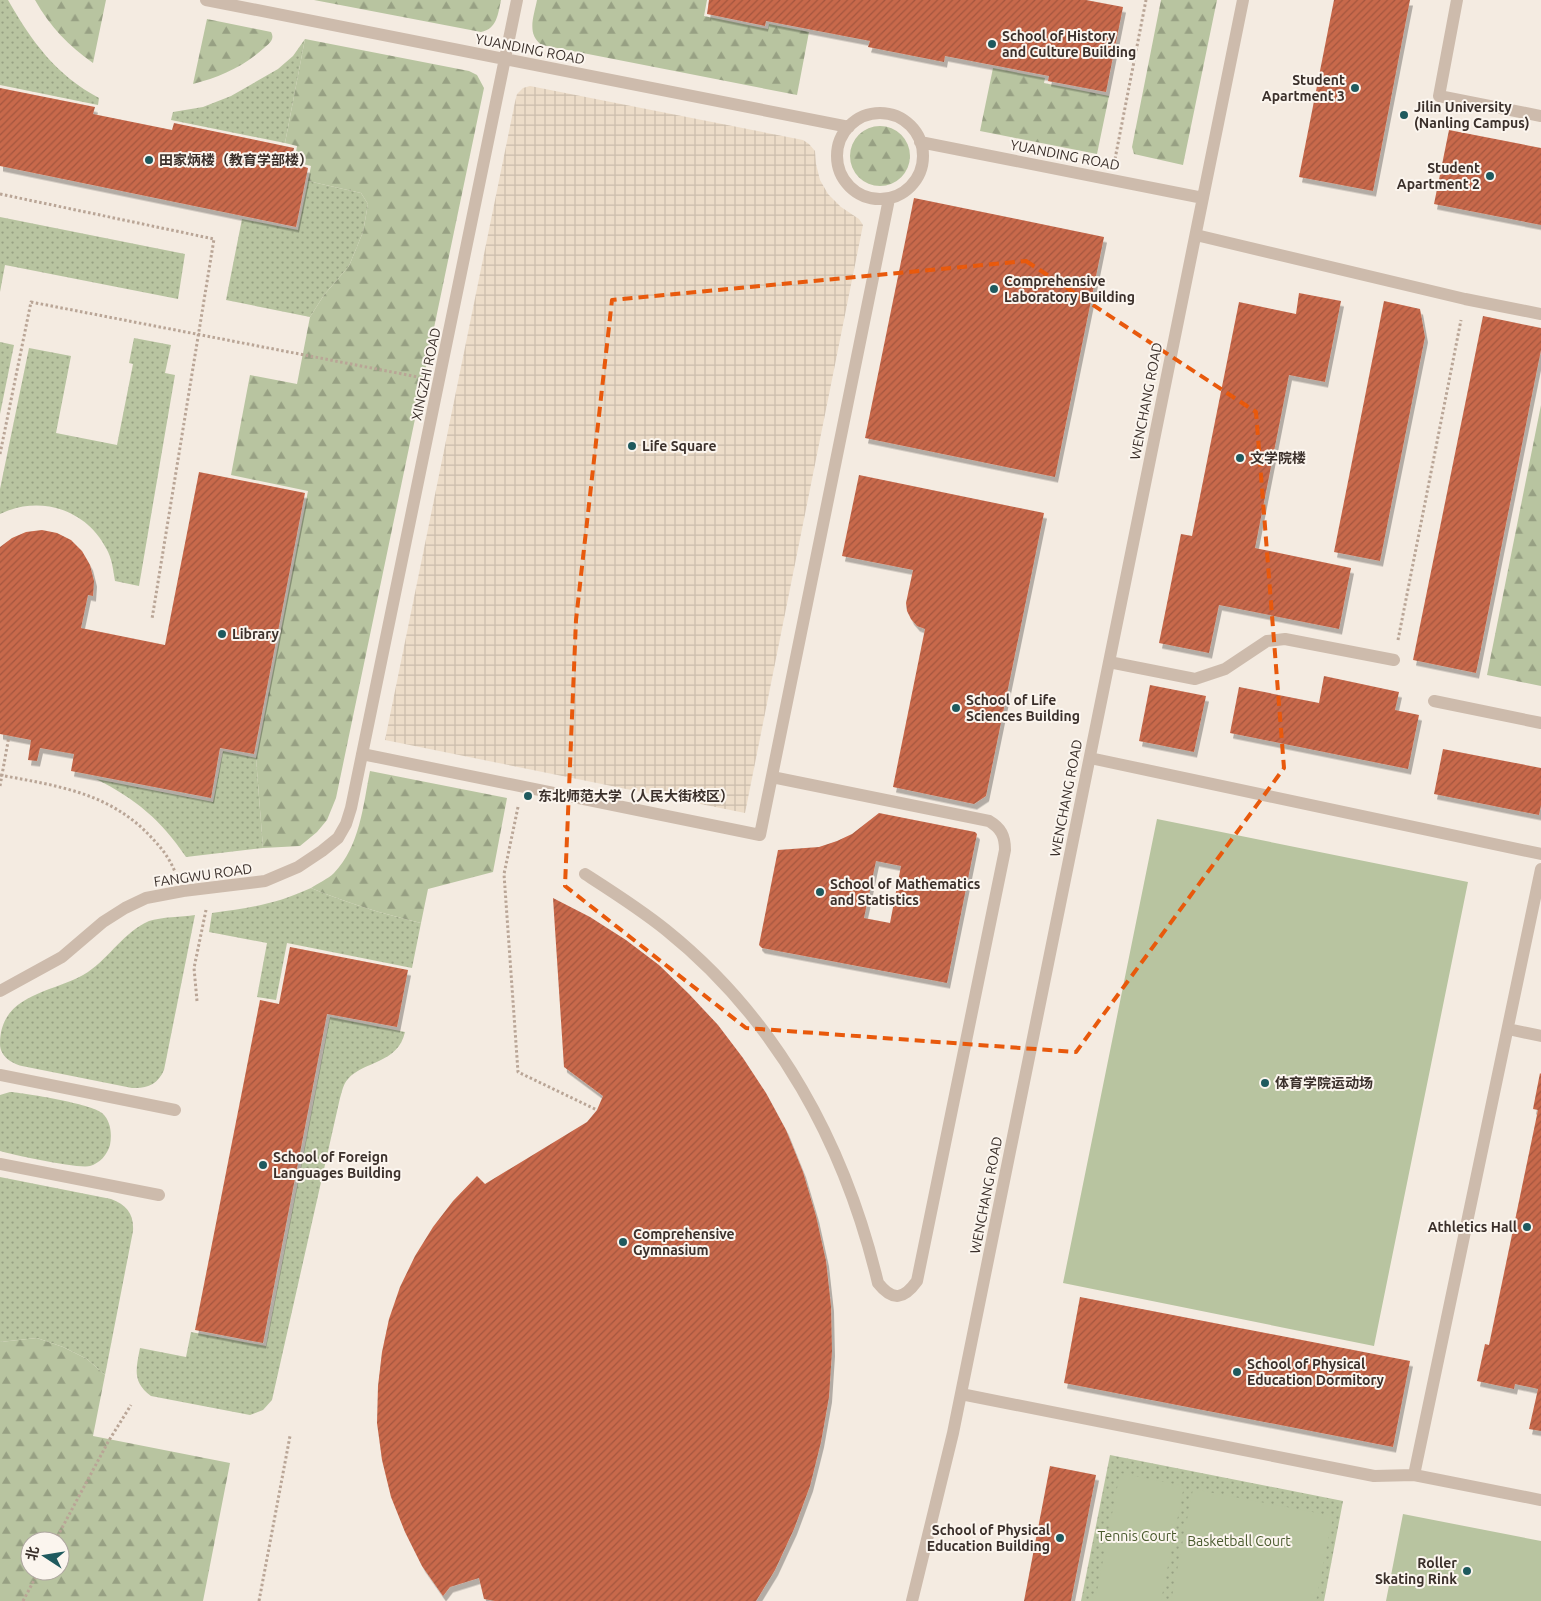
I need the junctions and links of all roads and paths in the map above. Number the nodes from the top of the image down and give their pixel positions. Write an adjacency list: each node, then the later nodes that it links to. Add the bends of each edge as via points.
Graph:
1 (206, 0): 6 (street, YUANDING ROAD)
2 (517, 0): 6 (street, XINGZHI ROAD)
3 (1146, 0): 10 (path)
4 (1243, 0): 12 (street, WENCHANG ROAD)
5 (1457, 0): 7 (street, via 1438,96)
6 (506, 60): 8 (street, YUANDING ROAD); 18 (street, XINGZHI ROAD)
7 (1541, 116)
8 (849, 127): 9 (street, via 865,116 893,115 912,128); 13 (street, via 838,147 837,162 842,176 861,195)
9 (920, 142): 10 (street, YUANDING ROAD); 13 (street, via 923,160 919,174 902,194)
10 (1111, 179): 12 (street, YUANDING ROAD)
11 (0, 194): 17 (path, via 214,239)
12 (1203, 198): 14 (street, WENCHANG ROAD)
13 (888, 199): 29 (street)
14 (1196, 235): 15 (street); 22 (street, WENCHANG ROAD)
15 (1466, 299): 16 (street); 21 (path)
16 (1541, 314)
17 (199, 334): 18 (path); 19 (path, via 31,302); 20 (path)
18 (440, 381): 26 (street, XINGZHI ROAD)
19 (0, 454)
20 (152, 619)
21 (1394, 660): 22 (street, via 1285,639 1267,641 1225,669 1195,679)
22 (1109, 662): 27 (street, WENCHANG ROAD)
23 (1434, 701): 24 (street)
24 (1541, 723)
25 (10, 736): 28 (path)
26 (362, 754): 31 (street); 35 (street, FANGWU ROAD, via 351,808 338,838 298,867 265,881)
27 (1090, 758): 32 (street); 46 (street, WENCHANG ROAD)
28 (1, 775): 30 (path); 36 (path, via 67,788 110,804 129,817 160,847)
29 (772, 777): 31 (street, via 760,835); 34 (street, via 989,822 1001,830 1005,840 917,1281 910,1292 892,1296 878,1283 844,1171 823,1125 770,1039 704,964 627,900)
30 (0, 786)
31 (522, 786): 43 (path, via 504,874 518,1072)
32 (1541, 854)
33 (1541, 869): 39 (street)
34 (585, 874)
35 (210, 888): 36 (street, FANGWU ROAD); 38 (path, via 194,968)
36 (183, 891): 37 (street, FANGWU ROAD, via 146,898 125,908 62,957)
37 (0, 991)
38 (197, 1001)
39 (1508, 1029): 40 (street); 49 (street)
40 (1541, 1036)
41 (0, 1076): 42 (street)
42 (175, 1110)
43 (597, 1110)
44 (0, 1164): 45 (street)
45 (159, 1195)
46 (960, 1394): 49 (street, via 1374,1476); 55 (street, WENCHANG ROAD)
47 (131, 1404): 51 (path)
48 (290, 1436): 54 (path)
49 (1414, 1475): 50 (street)
50 (1541, 1500)
51 (60, 1531)
52 (34, 1581): 53 (path)
53 (23, 1601)
54 (259, 1601)
55 (912, 1601)

